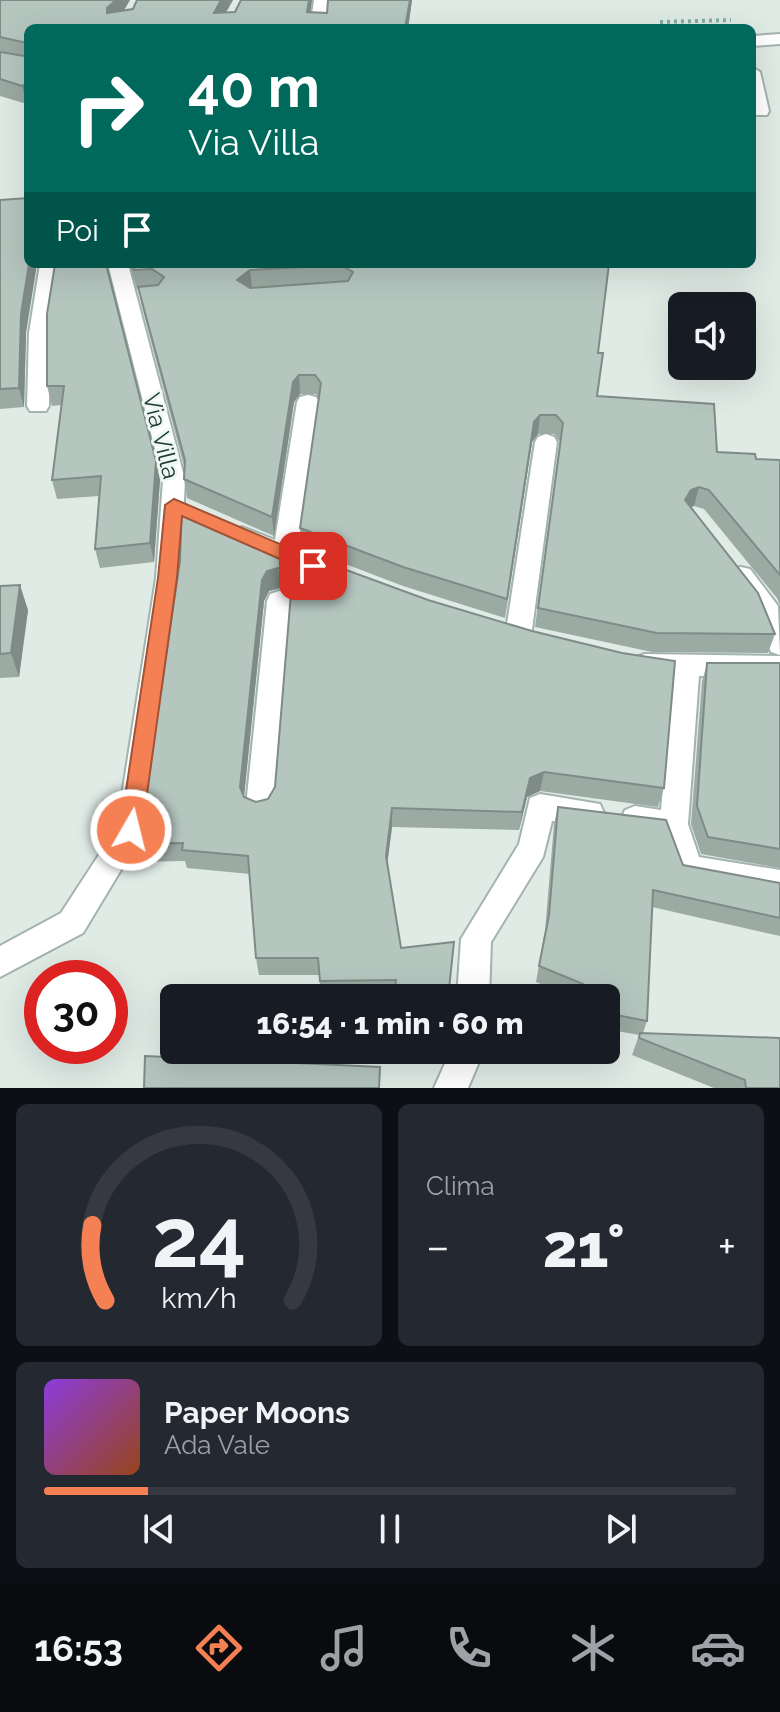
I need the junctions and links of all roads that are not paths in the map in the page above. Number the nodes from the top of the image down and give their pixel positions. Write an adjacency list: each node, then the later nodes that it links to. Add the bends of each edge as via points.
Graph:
1 (321, 0): 2 (street)
2 (318, 24)
3 (780, 39): 4 (street)
4 (756, 41)
5 (756, 89): 6 (street)
6 (761, 111)
7 (49, 268): 12 (street, via 39,333)
8 (119, 268): 10 (street, Via Villa)
9 (154, 297): 10 (street)
10 (125, 299): 14 (street, Via Villa, via 174,480)
11 (308, 402): 15 (street)
12 (38, 406)
13 (546, 442): 20 (street)
14 (174, 505): 15 (street, Via Villa); 29 (street, via 131,830 72,923)
15 (285, 559): 17 (street, Via Villa)
16 (730, 562): 22 (street, via 765,606)
17 (327, 571)
18 (279, 601): 26 (street)
19 (490, 629): 20 (street)
20 (518, 637): 21 (street)
21 (548, 643)
22 (780, 645)
23 (623, 659): 24 (street)
24 (687, 666): 25 (street); 27 (street)
25 (780, 667)
26 (260, 806)
27 (674, 824): 28 (street, via 688,869); 30 (street, via 540,807 533,848 476,939)
28 (780, 884)
29 (0, 962)
30 (474, 984)
31 (462, 1064): 32 (street)
32 (451, 1088)

